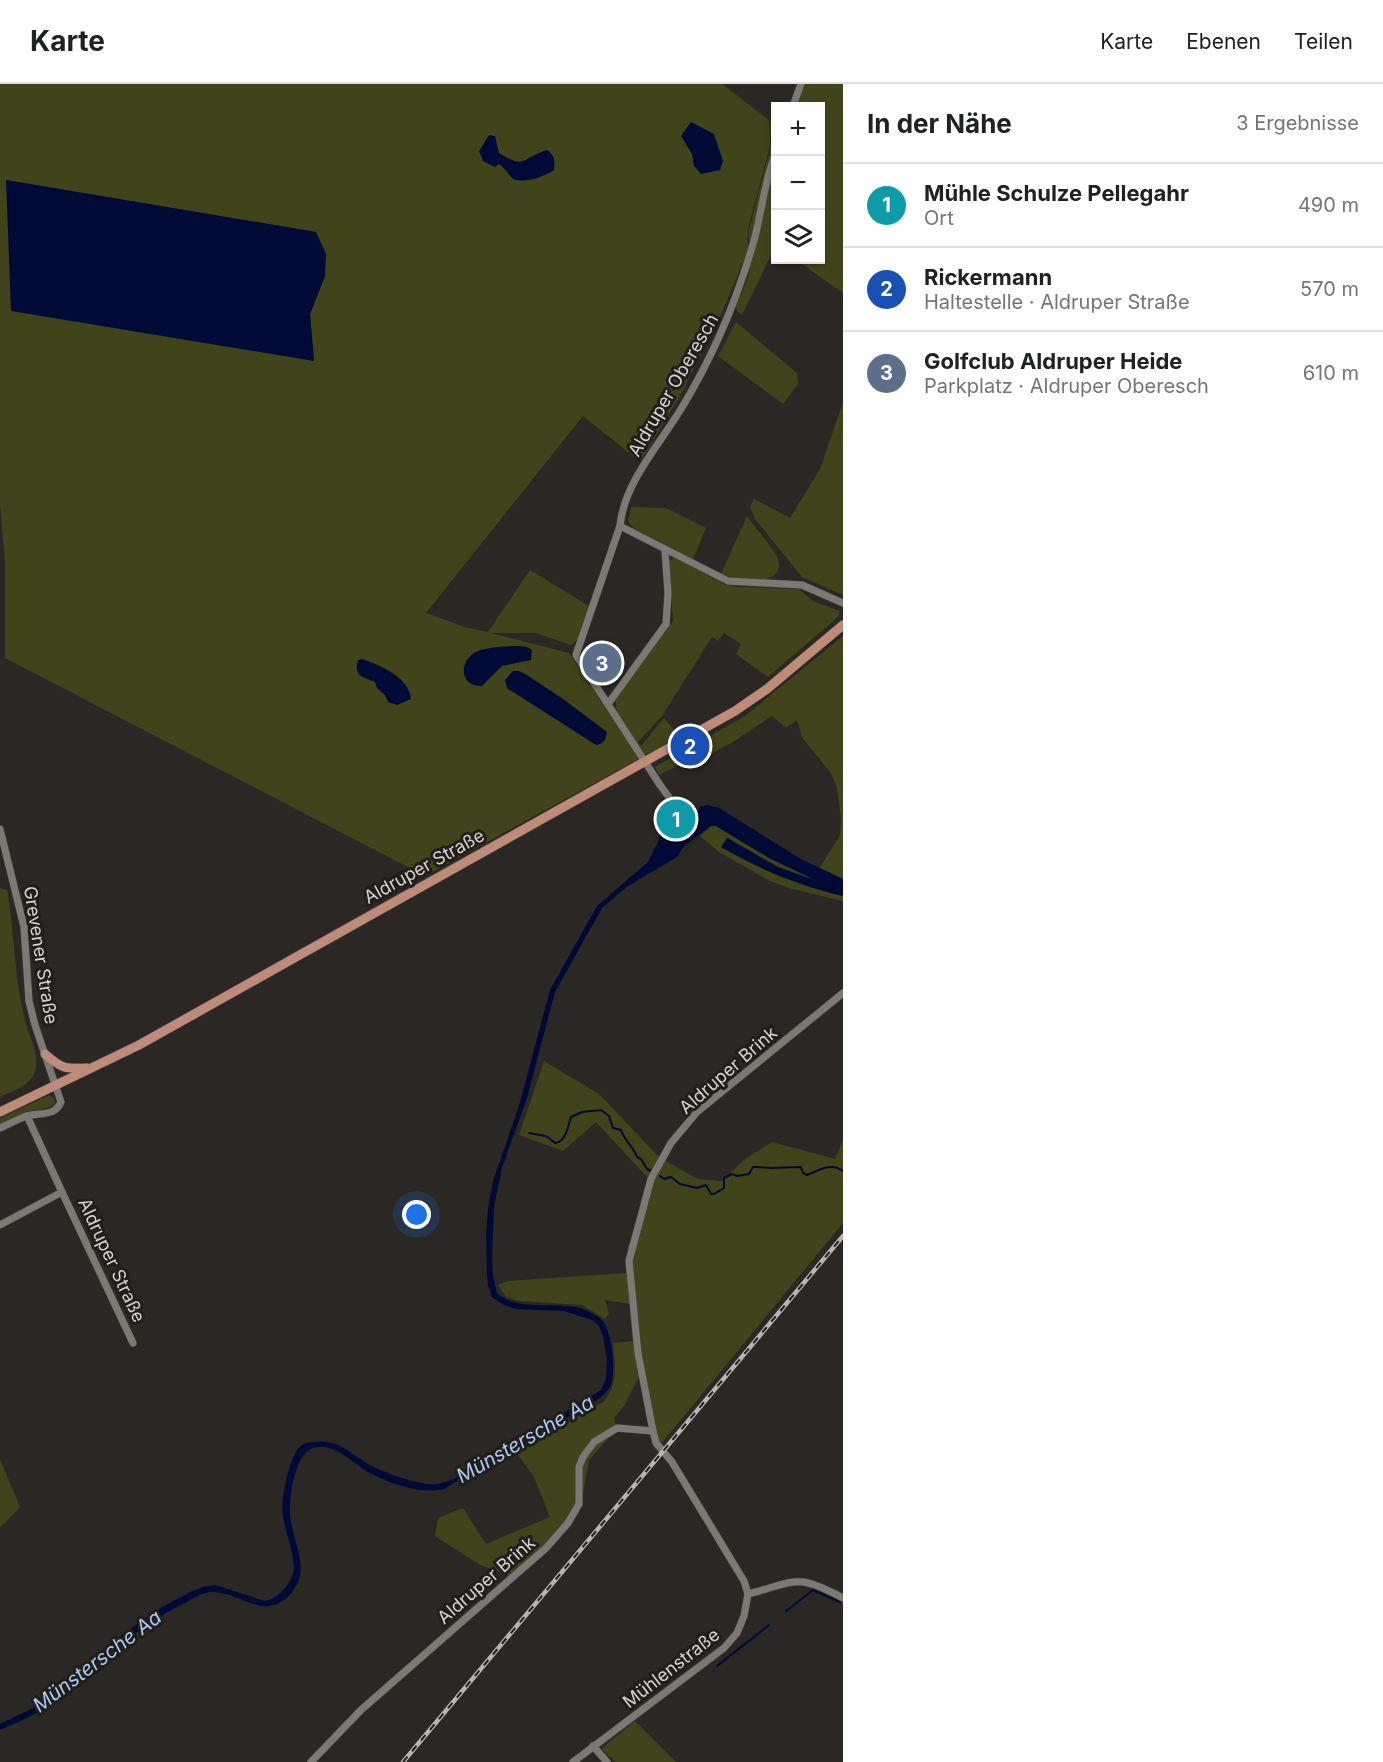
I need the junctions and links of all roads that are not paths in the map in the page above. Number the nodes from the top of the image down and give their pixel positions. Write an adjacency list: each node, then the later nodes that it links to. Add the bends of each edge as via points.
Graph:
1 (801, 84): 2 (street)
2 (794, 102)
3 (775, 156): 4 (street, Aldruper Oberesch, via 727,322 681,408 643,468 622,509)
4 (620, 526): 5 (street); 8 (street, Aldruper Oberesch, via 576,655)
5 (665, 550): 6 (street, via 728,582 802,585); 8 (street, via 666,624)
6 (843, 603)
7 (843, 625): 9 (main road, Aldruper Straße, via 752,700)
8 (608, 704): 9 (street, Aldruper Oberesch)
9 (645, 762): 10 (street, Aldruper Oberesch); 14 (main road, Aldruper Straße)
10 (690, 826)
11 (0, 829): 13 (street, Grevener Straße, via 24,927 30,1001)
12 (843, 993): 22 (street, Aldruper Brink, via 697,1112 671,1143 651,1179 629,1261 638,1353)
13 (45, 1053): 14 (main road, via 66,1069); 15 (street, Grevener Straße)
14 (93, 1067): 15 (main road, Aldruper Straße)
15 (56, 1085): 16 (main road, Aldruper Straße); 17 (street, via 61,1102 58,1108)
16 (0, 1112)
17 (27, 1116): 18 (street); 19 (street, Aldruper Straße)
18 (0, 1128)
19 (62, 1192): 20 (street, Aldruper Straße); 21 (street, Aldruper Straße)
20 (0, 1225)
21 (133, 1343)
22 (653, 1431): 23 (street, Aldruper Brink, via 656,1443 736,1565); 26 (street, Aldruper Brink, via 617,1428 594,1442 579,1467 579,1504 546,1548 361,1710)
23 (748, 1594): 24 (street, via 798,1581); 25 (street, Mühlenstraße, via 741,1626 724,1648)
24 (843, 1597)
25 (593, 1746): 27 (street, Mühlenstraße); 28 (street)
26 (311, 1762)
27 (573, 1762)
28 (608, 1762)

